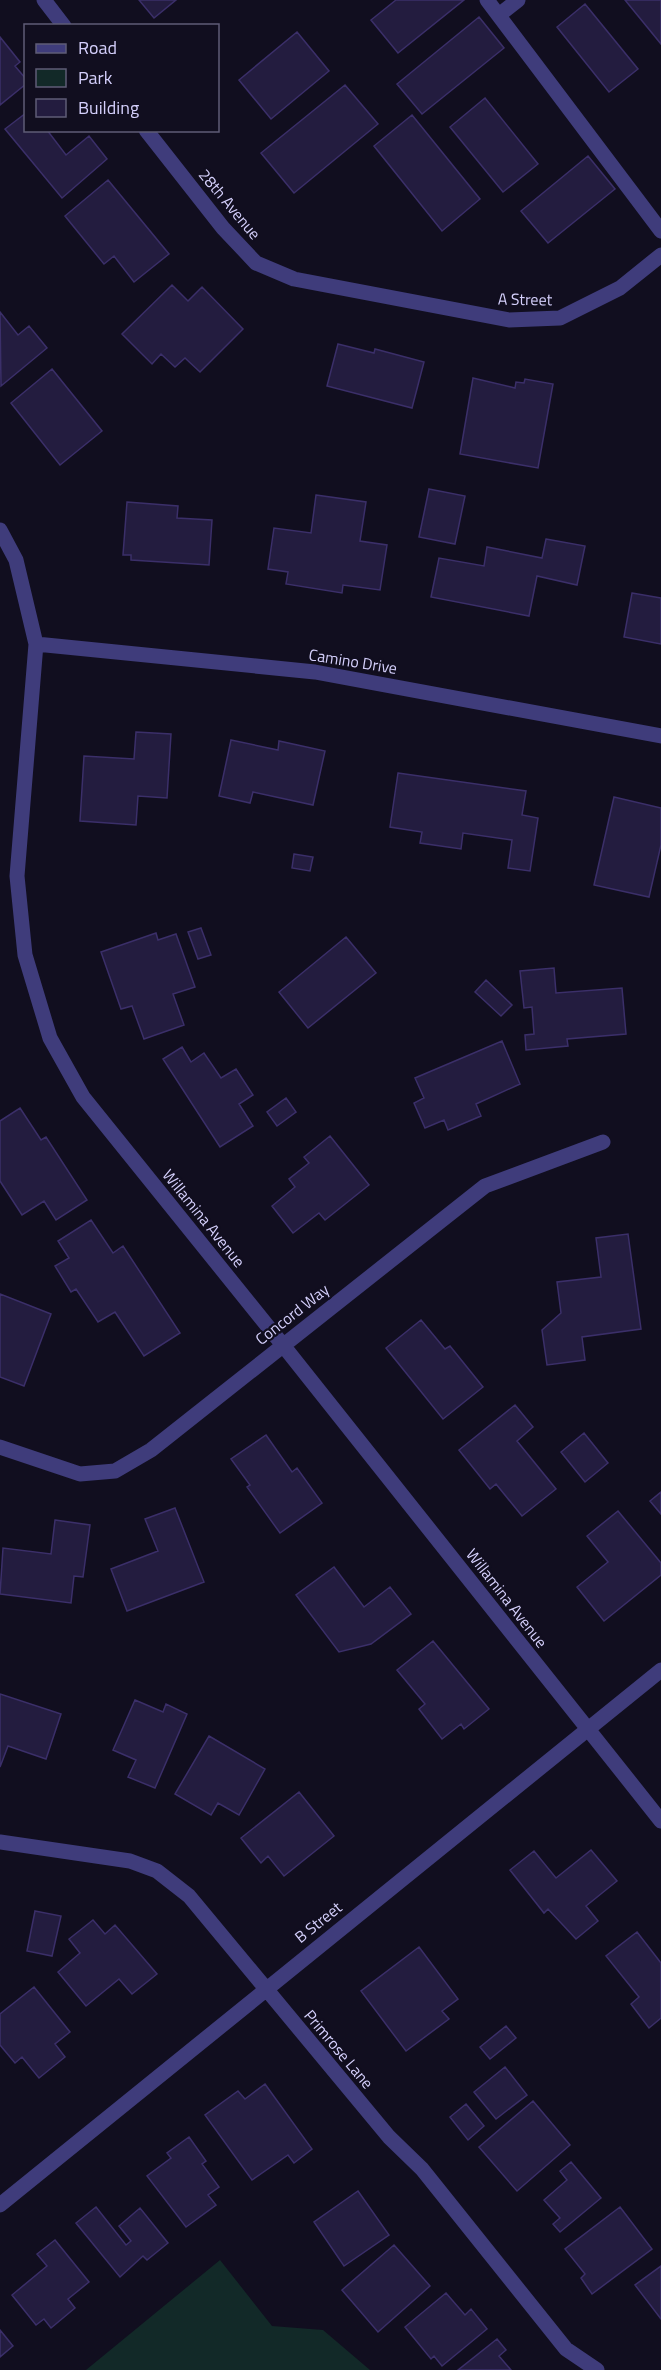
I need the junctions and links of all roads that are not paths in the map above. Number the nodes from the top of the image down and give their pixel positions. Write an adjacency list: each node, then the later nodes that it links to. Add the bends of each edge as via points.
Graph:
1 (44, 0): 5 (street)
2 (487, 0): 4 (street)
3 (518, 0): 4 (street)
4 (499, 15): 7 (street)
5 (62, 24)
6 (148, 132): 9 (street, 28th Avenue, via 223,228 256,263 294,279)
7 (661, 231)
8 (661, 255): 9 (street, A Street, via 620,288 560,318 509,320)
9 (372, 294)
10 (0, 530): 11 (street, Willamina Avenue, via 16,560)
11 (36, 645): 12 (street, Camino Drive, via 315,672); 14 (street, Willamina Avenue, via 16,876 25,955 50,1038 83,1097)
12 (661, 736)
13 (603, 1142): 14 (street, Concord Way, via 485,1186)
14 (282, 1344): 15 (street, Concord Way, via 151,1450 115,1471 81,1474); 17 (street, Willamina Avenue)
15 (0, 1447)
16 (661, 1670): 17 (street, B Street)
17 (587, 1728): 18 (street, Willamina Avenue); 20 (street, B Street)
18 (661, 1821)
19 (0, 1842): 20 (street, Primrose Lane, via 130,1861 157,1870 189,1896)
20 (265, 1989): 21 (street, B Street); 22 (street, Primrose Lane, via 389,2138 422,2169 566,2349)
21 (0, 2205)
22 (597, 2370)

